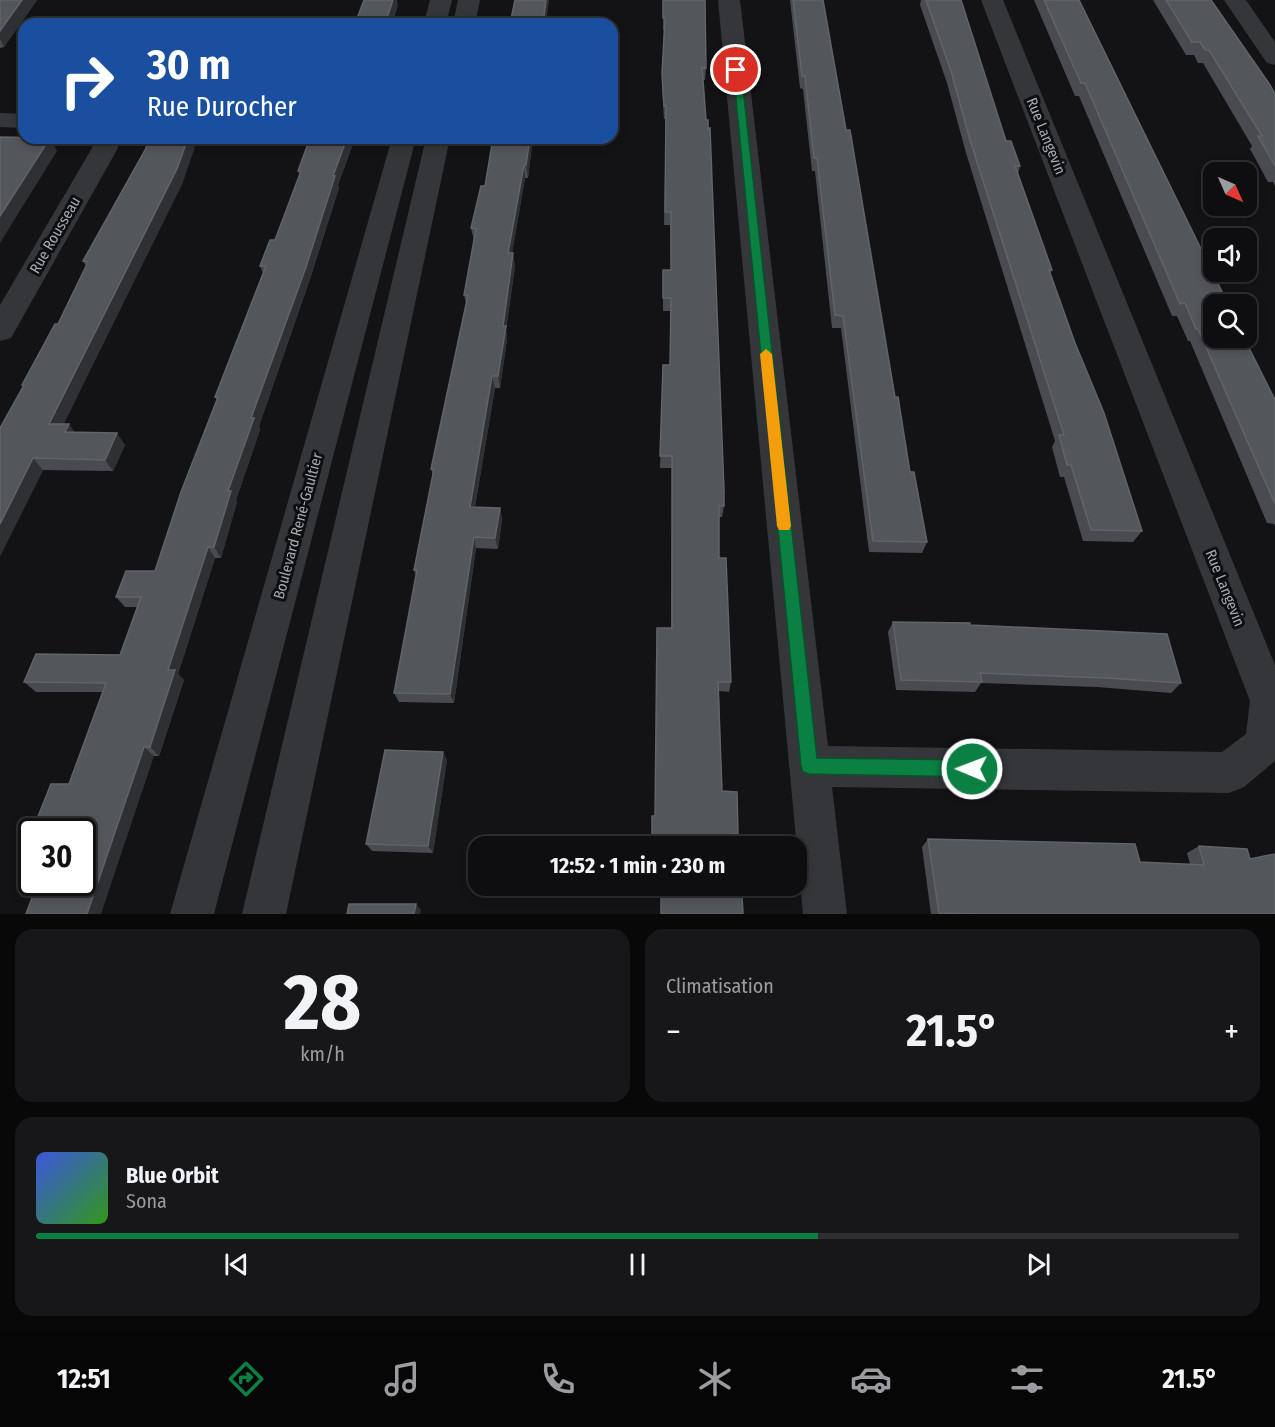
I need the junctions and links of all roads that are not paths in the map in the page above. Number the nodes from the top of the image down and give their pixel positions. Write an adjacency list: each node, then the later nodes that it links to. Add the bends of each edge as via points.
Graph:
1 (441, 0): 6 (street)
2 (469, 0): 7 (street)
3 (729, 0): 15 (street)
4 (992, 0): 15 (street, Rue Langevin, via 1270,701 1265,744 1229,773)
5 (1235, 0): 8 (street)
6 (436, 18)
7 (465, 18)
8 (1275, 58)
9 (0, 120): 10 (street)
10 (18, 121)
11 (105, 144): 14 (street, Rue Rousseau)
12 (402, 144): 16 (street, Boulevard René-Gaultier)
13 (437, 144): 17 (street)
14 (0, 330)
15 (809, 766): 18 (street)
16 (192, 914)
17 (264, 914)
18 (825, 914)

